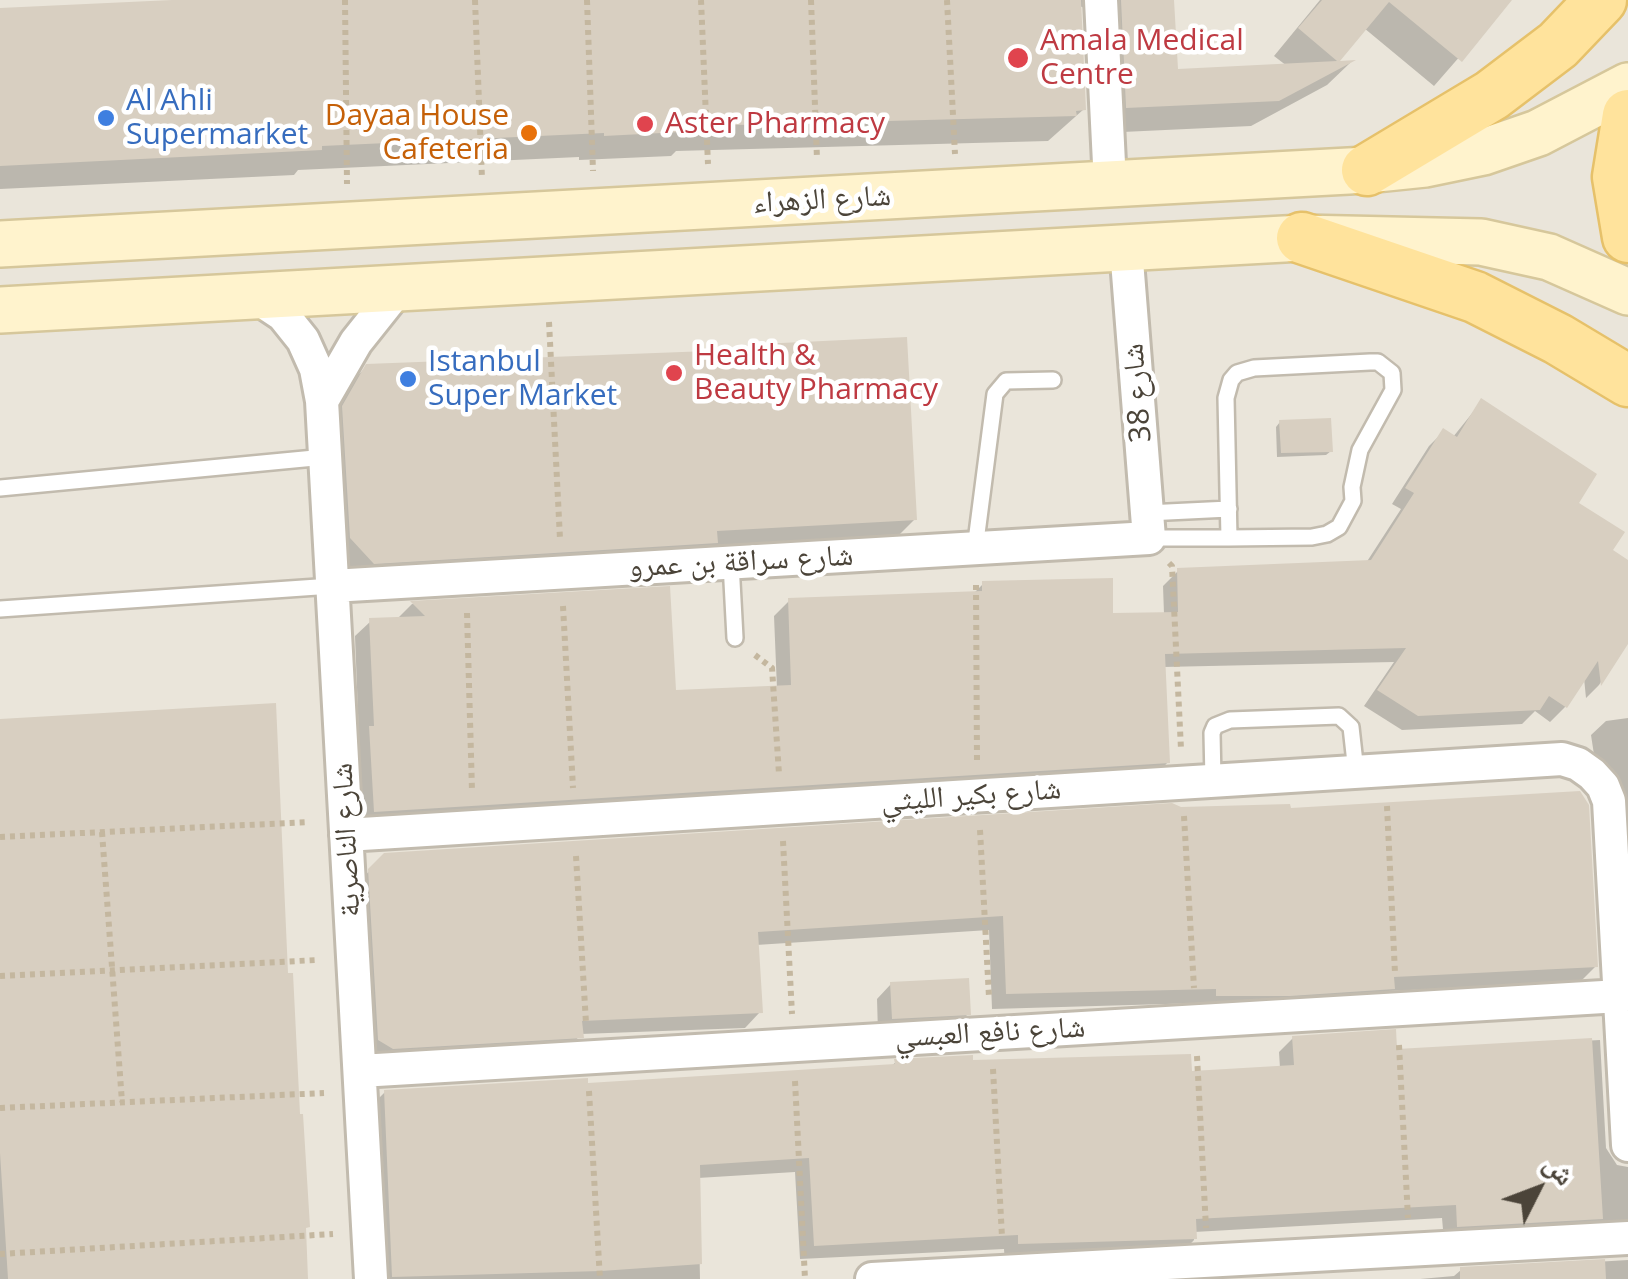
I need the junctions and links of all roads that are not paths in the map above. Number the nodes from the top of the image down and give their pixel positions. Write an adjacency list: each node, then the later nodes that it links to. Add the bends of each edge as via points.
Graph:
1 (1101, 0): 6 (street)
2 (1601, 0): 5 (main road, via 1558,45 1492,96)
3 (1628, 86): 5 (main road, شارع الزهراء, via 1538,133 1482,152)
4 (1628, 115): 7 (main road, via 1618,178)
5 (1367, 170): 6 (main road, شارع الزهراء)
6 (1110, 184): 9 (main road, شارع الزهراء)
7 (1628, 237)
8 (1302, 238): 10 (main road); 12 (main road, via 1481,242 1549,257); 16 (main road, via 1475,297)
9 (0, 244)
10 (1126, 248): 11 (main road); 21 (street, شارع 38)
11 (399, 288): 13 (main road); 17 (street, via 356,342)
12 (1628, 292)
13 (256, 297): 14 (main road); 17 (street, شارع الناصرية, via 302,340)
14 (0, 310)
15 (1053, 380): 23 (lane, via 1006,382 995,394)
16 (1628, 380)
17 (322, 401): 18 (street, شارع الناصرية)
18 (325, 457): 19 (lane); 25 (street, شارع الناصرية)
19 (0, 488)
20 (1229, 509): 21 (lane); 22 (lane); 22 (lane, via 1227,388 1238,373 1378,362 1392,373 1394,390 1360,450 1353,501 1340,527 1312,537)
21 (1148, 526): 22 (lane); 23 (street, شارع سراقة بن عمرو)
22 (1229, 538)
23 (975, 549): 24 (street, شارع سراقة بن عمرو)
24 (731, 563): 25 (street, شارع سراقة بن عمرو); 27 (lane)
25 (332, 586): 26 (lane); 30 (street, شارع الناصرية)
26 (0, 609)
27 (735, 638)
28 (1356, 772): 29 (street, شارع بكير الليثي); 29 (lane, via 1351,728 1340,716 1230,720 1212,733); 31 (street, شارع بكير الليثي, via 1546,759 1578,764 1592,774 1609,800)
29 (1198, 781): 30 (street, شارع بكير الليثي, via 473,827)
30 (346, 828): 32 (street, شارع الناصرية)
31 (1620, 996): 32 (street, شارع نافع العبسي, via 588,1057); 33 (street)
32 (360, 1081): 35 (street, شارع الناصرية)
33 (1628, 1145)
34 (1628, 1238): 36 (street)
35 (371, 1279)
36 (872, 1279)

